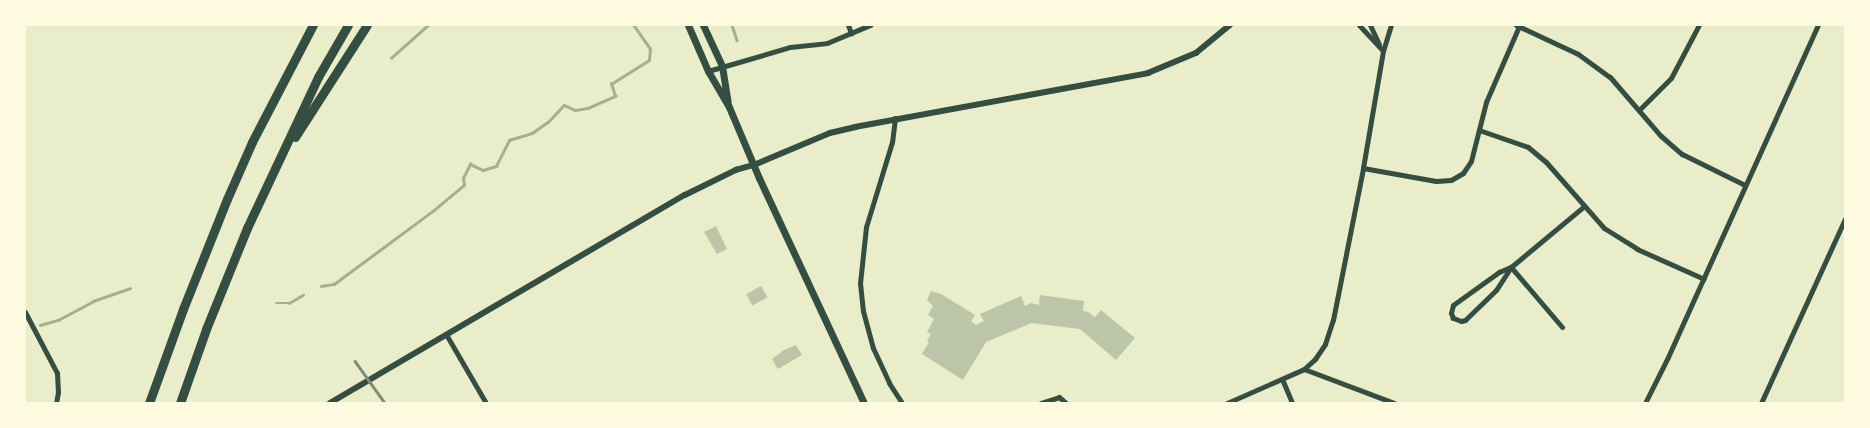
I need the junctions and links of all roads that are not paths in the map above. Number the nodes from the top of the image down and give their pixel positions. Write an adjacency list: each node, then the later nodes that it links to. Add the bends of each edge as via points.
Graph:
1 (307, 25): 20 (highway)
2 (313, 25): 20 (highway)
3 (348, 25): 27 (highway, via 318,78)
4 (367, 25): 27 (highway)
5 (688, 25): 19 (main road)
6 (703, 25): 18 (main road)
7 (848, 25): 16 (street)
8 (870, 25): 16 (street)
9 (1230, 25): 23 (street, via 1196,53 1148,74)
10 (1359, 25): 17 (street)
11 (1370, 25): 17 (street)
12 (1391, 25): 17 (street)
13 (1699, 25): 22 (street, via 1671,78)
14 (1818, 25): 28 (street)
15 (1518, 26): 22 (street, via 1578,54 1610,77); 24 (street, via 1486,102)
16 (851, 33): 18 (street, via 827,42 790,46)
17 (1383, 52): 26 (street)
18 (722, 66): 19 (street); 21 (main road)
19 (708, 70): 21 (main road)
20 (279, 89): 39 (highway, via 227,199)
21 (729, 107): 25 (main road)
22 (1639, 110): 28 (street, via 1682,154)
23 (895, 118): 25 (street, via 830,133); 44 (street, via 892,142 866,227 860,283 863,311 873,348)
24 (1479, 130): 26 (street, via 1468,168 1451,180 1429,180); 29 (street, via 1528,147 1546,162)
25 (754, 165): 35 (street, via 736,170 685,195); 43 (main road)
26 (1364, 168): 36 (street, via 1331,329 1320,354)
27 (272, 174): 40 (highway, via 206,328)
28 (1746, 186): 32 (street)
29 (1584, 207): 31 (street); 32 (street, via 1604,228 1623,241)
30 (1845, 220): 51 (street)
31 (1511, 267): 31 (street, via 1496,290 1465,320 1453,318 1453,304); 34 (street)
32 (1704, 279): 50 (street)
33 (25, 312): 38 (street, via 57,373)
34 (1562, 327)
35 (447, 336): 41 (street); 42 (street)
36 (1304, 369): 37 (street); 49 (street)
37 (1282, 379): 47 (street); 48 (street)
38 (56, 403)
39 (149, 403)
40 (180, 403)
41 (330, 403)
42 (486, 403)
43 (864, 403)
44 (902, 403)
45 (1041, 403): 46 (street, via 1059,397)
46 (1066, 403)
47 (1227, 403)
48 (1292, 403)
49 (1394, 403)
50 (1645, 403)
51 (1761, 403)

